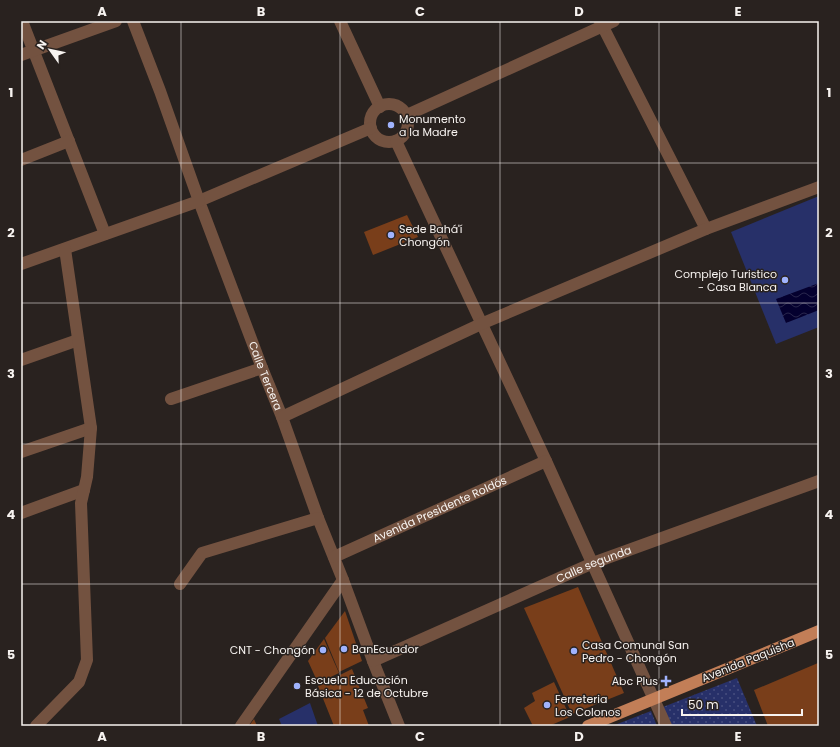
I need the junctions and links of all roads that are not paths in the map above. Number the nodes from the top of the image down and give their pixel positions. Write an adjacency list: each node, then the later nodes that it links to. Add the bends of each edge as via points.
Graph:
1 (22, 21): 6 (street)
2 (116, 21): 6 (street)
3 (133, 21): 15 (street, Calle Tercera)
4 (340, 21): 8 (street)
5 (606, 23): 9 (street); 16 (street)
6 (34, 50): 7 (street); 11 (street)
7 (21, 55)
8 (380, 107): 9 (street, via 390,104 397,106); 10 (street, via 373,114)
9 (407, 115): 12 (street, via 407,131)
10 (371, 128): 12 (street, via 379,140); 15 (street)
11 (69, 141): 13 (street); 17 (street)
12 (396, 141): 20 (street)
13 (21, 160)
14 (819, 187): 16 (street)
15 (199, 201): 17 (street); 23 (street, Calle Tercera)
16 (706, 229): 20 (street)
17 (105, 234): 18 (street)
18 (65, 249): 19 (street); 21 (street)
19 (21, 264)
20 (481, 324): 25 (street); 28 (street)
21 (78, 340): 22 (street); 26 (street)
22 (21, 360)
23 (262, 368): 24 (street); 25 (street, Calle Tercera)
24 (171, 399)
25 (282, 417): 32 (street, Calle Tercera)
26 (91, 428): 27 (street); 30 (street)
27 (21, 452)
28 (546, 461): 33 (street, Avenida Presidente Roldós); 34 (street)
29 (819, 481): 34 (street, Calle segunda)
30 (84, 490): 31 (street); 40 (street, via 81,503 87,660 79,682)
31 (21, 514)
32 (318, 518): 33 (street, Calle Tercera); 36 (street, via 202,553)
33 (334, 557): 35 (street, Calle Tercera)
34 (592, 563): 38 (street, Calle segunda); 39 (street)
35 (344, 580): 38 (street, Calle Tercera); 41 (street)
36 (180, 584)
37 (819, 631): 39 (main road, Avenida Paquisha)
38 (373, 662): 42 (street, Calle Tercera)
39 (654, 699): 43 (main road, Avenida Paquisha); 44 (street)
40 (36, 726)
41 (241, 726)
42 (399, 726)
43 (588, 726)
44 (666, 726)

